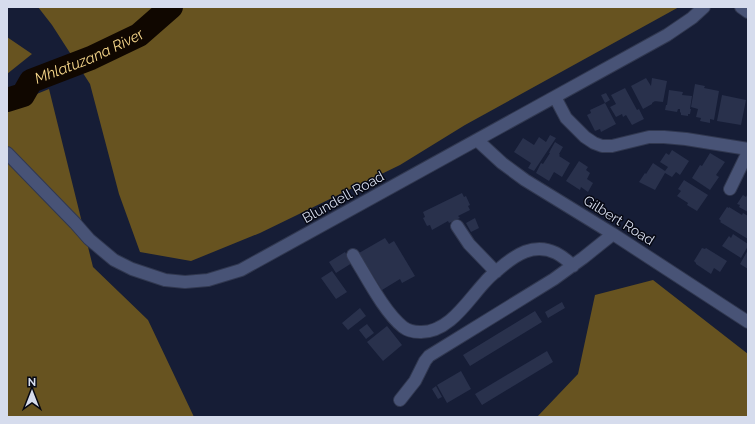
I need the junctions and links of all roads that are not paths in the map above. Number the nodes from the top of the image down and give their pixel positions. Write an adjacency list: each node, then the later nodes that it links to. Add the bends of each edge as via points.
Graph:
1 (704, 7): 4 (street, Blundell Road, via 667,35)
2 (741, 7): 3 (street)
3 (748, 12)
4 (555, 97): 5 (street, Blundell Road); 6 (street, via 566,118 585,137 602,146 649,137 664,137 686,138)
5 (477, 140): 8 (street, Blundell Road, via 241,270 208,280 185,282 165,280 114,260 89,239); 11 (street, Gilbert Road, via 525,180)
6 (748, 149)
7 (748, 152): 9 (street)
8 (7, 153)
9 (730, 189)
10 (457, 226): 14 (street, via 469,244)
11 (613, 234): 13 (street); 15 (street, Gilbert Road)
12 (353, 255): 14 (street, via 393,317 404,328 413,332 426,333 440,328 468,303)
13 (573, 266): 14 (street, via 556,253 546,249 535,249 521,252); 16 (street, via 429,356 415,381)
14 (496, 272)
15 (748, 322)
16 (400, 400)

